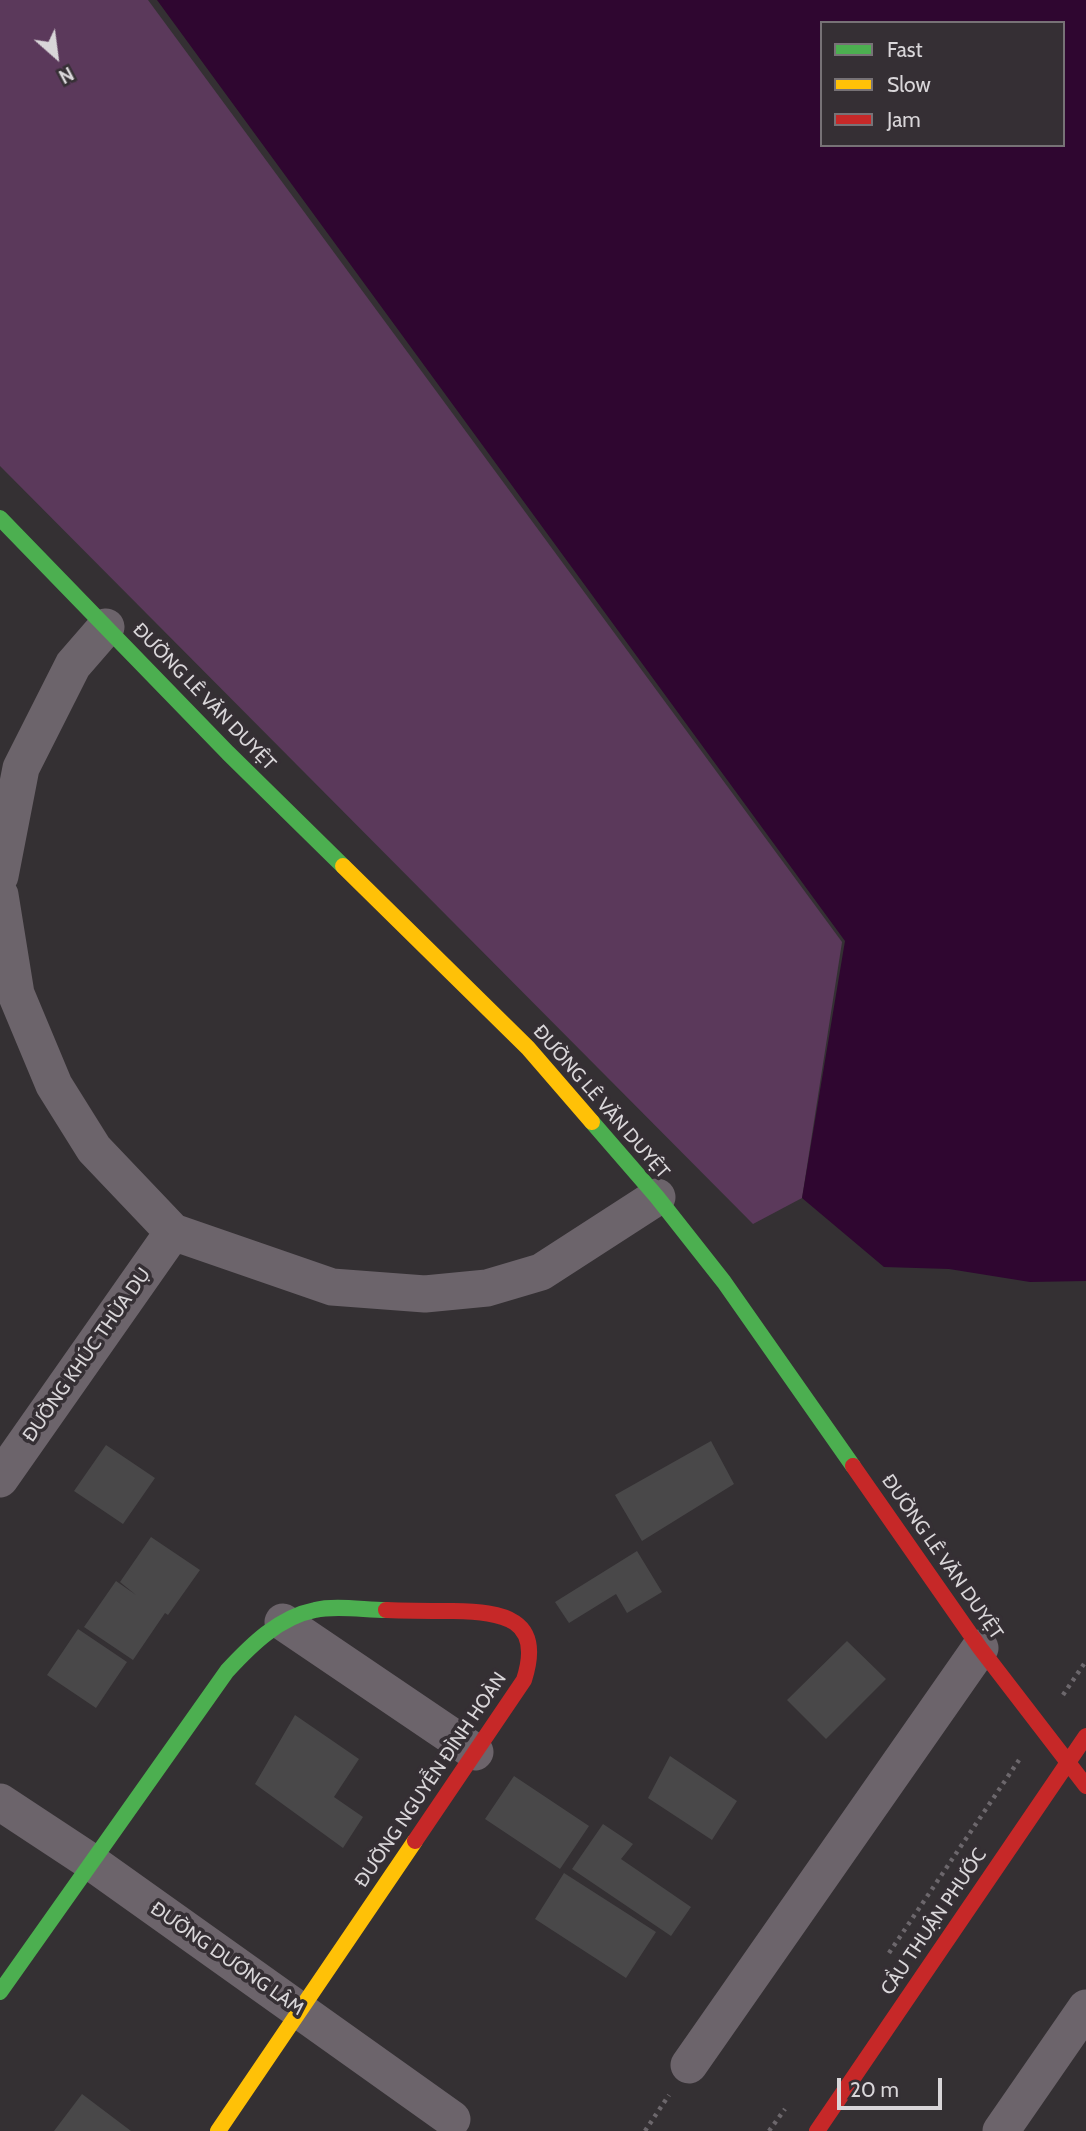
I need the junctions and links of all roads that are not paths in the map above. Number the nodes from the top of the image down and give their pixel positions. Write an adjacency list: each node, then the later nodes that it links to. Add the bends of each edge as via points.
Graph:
1 (0, 518): 2 (street, ĐƯỜNG LÊ VĂN DUYỆT)
2 (106, 627): 3 (street, via 73,665); 6 (street, ĐƯỜNG LÊ VĂN DUYỆT, via 528,1048)
3 (10, 765): 4 (street)
4 (0, 876)
5 (0, 895): 7 (street, via 16,994 54,1085 94,1149)
6 (657, 1197): 7 (street, via 541,1272 487,1288 425,1294 332,1287); 10 (street, ĐƯỜNG LÊ VĂN DUYỆT, via 724,1282)
7 (173, 1232): 8 (street, ĐƯỜNG KHÚC THỪA DỤ)
8 (0, 1479)
9 (283, 1622): 12 (street); 12 (street, ĐƯỜNG NGUYỄN ĐÌNH HOÀN, via 317,1609 508,1615 522,1628 531,1662 524,1681); 15 (street, ĐƯỜNG NGUYỄN ĐÌNH HOÀN, via 265,1632 227,1671)
10 (980, 1648): 13 (street, ĐƯỜNG LÊ VĂN DUYỆT); 19 (street)
11 (1086, 1736): 22 (street, CẦU THUẬN PHƯỚC)
12 (475, 1752): 18 (street, ĐƯỜNG NGUYỄN ĐÌNH HOÀN)
13 (1086, 1786)
14 (0, 1802): 15 (street, ĐƯỜNG DƯƠNG LÂM)
15 (91, 1862): 16 (street, ĐƯỜNG NGUYỄN ĐÌNH HOÀN); 18 (street, ĐƯỜNG DƯƠNG LÂM)
16 (0, 1992)
17 (1086, 2008): 23 (street)
18 (300, 2012): 20 (street, ĐƯỜNG DƯƠNG LÂM); 21 (street, ĐƯỜNG NGUYỄN ĐÌNH HOÀN)
19 (690, 2065)
20 (452, 2119)
21 (218, 2131)
22 (817, 2131)
23 (1001, 2131)

